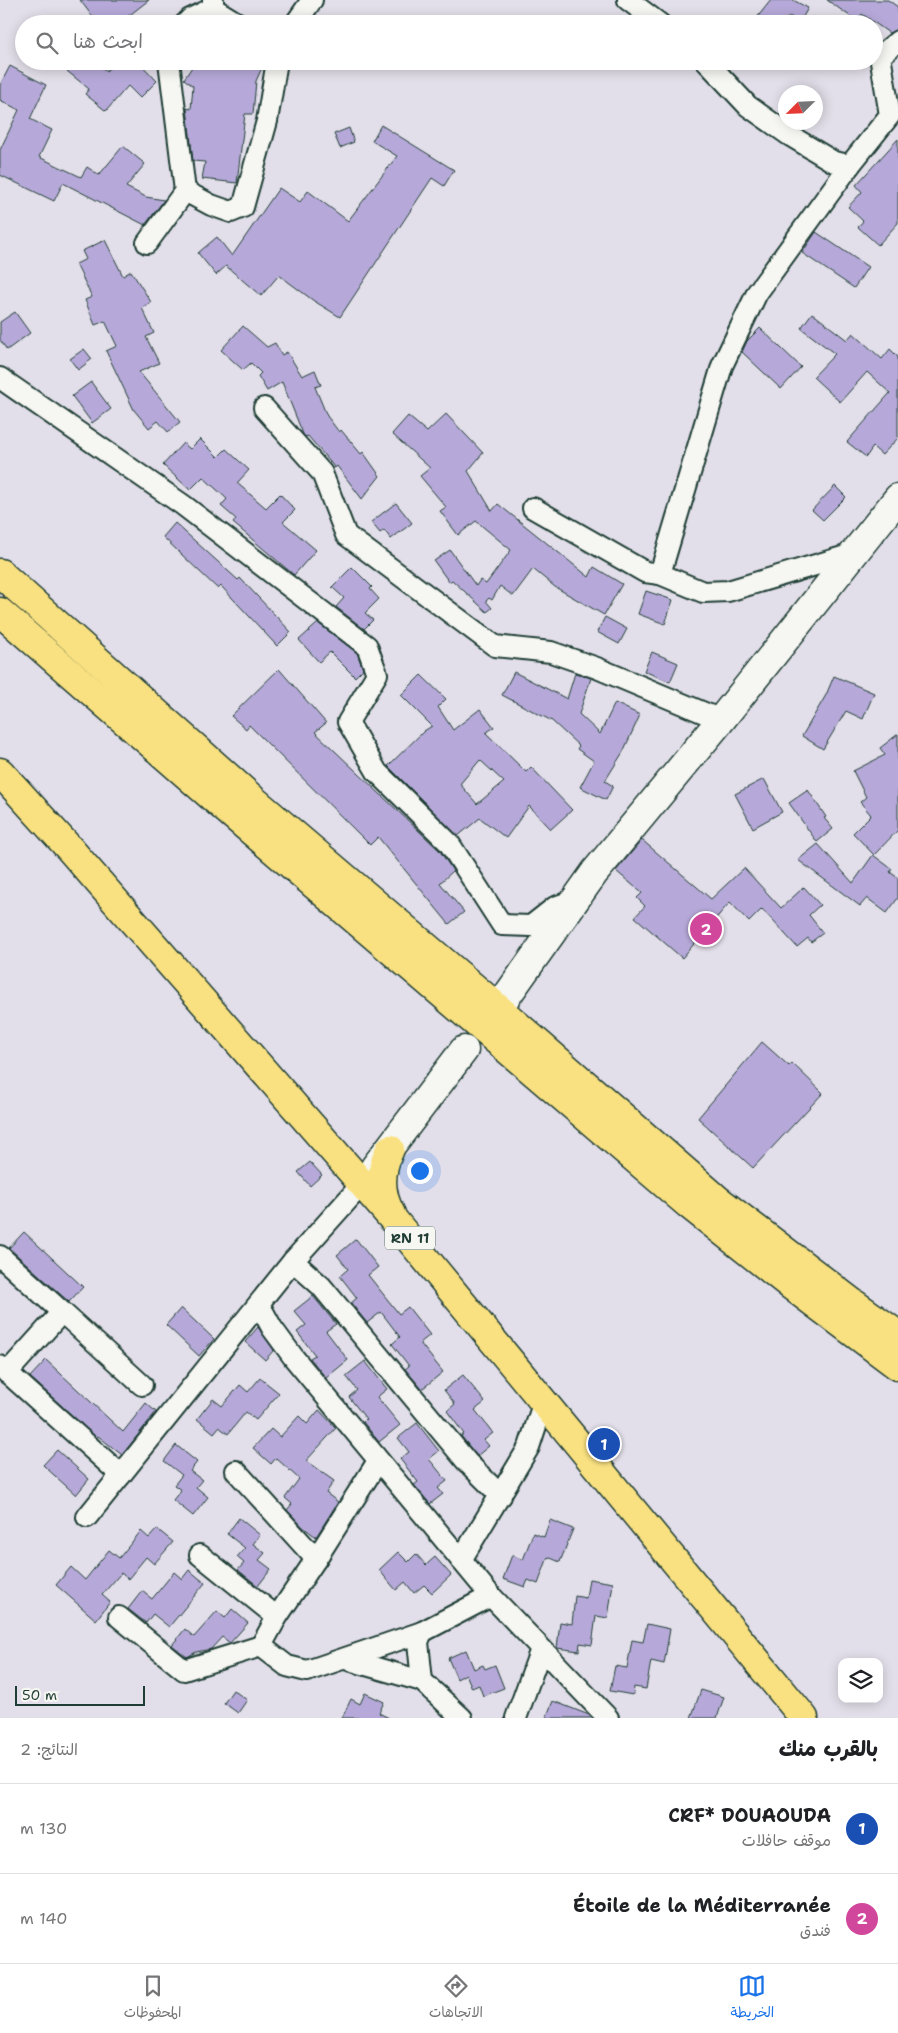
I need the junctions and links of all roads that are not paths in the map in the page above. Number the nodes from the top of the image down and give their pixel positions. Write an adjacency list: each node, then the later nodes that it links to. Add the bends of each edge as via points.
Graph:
1 (312, 0): 6 (street)
2 (628, 0): 7 (street)
3 (213, 4): 4 (street); 5 (street)
4 (198, 15)
5 (227, 15)
6 (301, 15)
7 (648, 15)
8 (898, 41): 9 (street)
9 (883, 54)
10 (883, 68): 14 (street)
11 (170, 70): 16 (street)
12 (276, 70): 16 (street, via 267,121 243,207 230,212)
13 (715, 70): 15 (street, via 754,110 789,135 834,162)
14 (894, 113): 15 (street)
15 (850, 165): 24 (street, via 757,293 722,366)
16 (185, 191): 17 (street)
17 (147, 243)
18 (0, 378): 28 (street, via 183,505 367,646 378,674 348,722 377,772 449,843 502,925 531,926 555,907)
19 (264, 408): 26 (street, via 322,473 346,535 496,646 551,652)
20 (898, 498): 22 (main road)
21 (533, 508): 24 (street, via 645,572)
22 (856, 553): 24 (street, via 728,591 702,592); 26 (main road)
23 (0, 572): 39 (main road, via 255,801 717,1199)
24 (660, 574)
25 (0, 612): 40 (main road, via 228,812 688,1204)
26 (721, 720): 28 (main road)
27 (0, 772): 31 (main road, RN 11)
28 (575, 900): 29 (main road)
29 (499, 1007)
30 (464, 1050): 32 (main road)
31 (331, 1149): 32 (main road, via 356,1160 374,1158); 33 (main road, RN 11)
32 (390, 1149): 33 (main road); 34 (main road, via 382,1178 384,1199)
33 (362, 1184): 34 (main road, RN 11); 36 (street)
34 (392, 1218): 43 (main road, RN 11)
35 (0, 1256): 38 (street)
36 (294, 1261): 37 (street); 47 (street, via 321,1286 467,1462)
37 (259, 1304): 44 (street, via 283,1343); 46 (street)
38 (62, 1312): 41 (street); 42 (street)
39 (898, 1335)
40 (898, 1366)
41 (4, 1369): 46 (street)
42 (142, 1385)
43 (544, 1401): 47 (street, via 529,1447); 63 (main road, RN 11)
44 (378, 1461): 50 (street); 51 (street)
45 (236, 1472): 50 (street)
46 (121, 1475): 48 (street)
47 (501, 1496): 51 (street)
48 (87, 1517)
49 (200, 1555): 53 (street)
50 (316, 1559): 53 (street)
51 (461, 1560): 52 (street)
52 (491, 1596): 55 (street); 57 (street)
53 (276, 1617): 56 (street)
54 (119, 1618): 56 (street, via 184,1670)
55 (422, 1632): 58 (street); 59 (street, via 418,1642)
56 (260, 1646): 58 (street, via 288,1666 307,1671)
57 (541, 1649): 61 (street); 62 (street)
58 (345, 1659): 59 (street)
59 (422, 1681): 60 (street)
60 (462, 1718)
61 (516, 1718)
62 (608, 1718)
63 (804, 1718)

